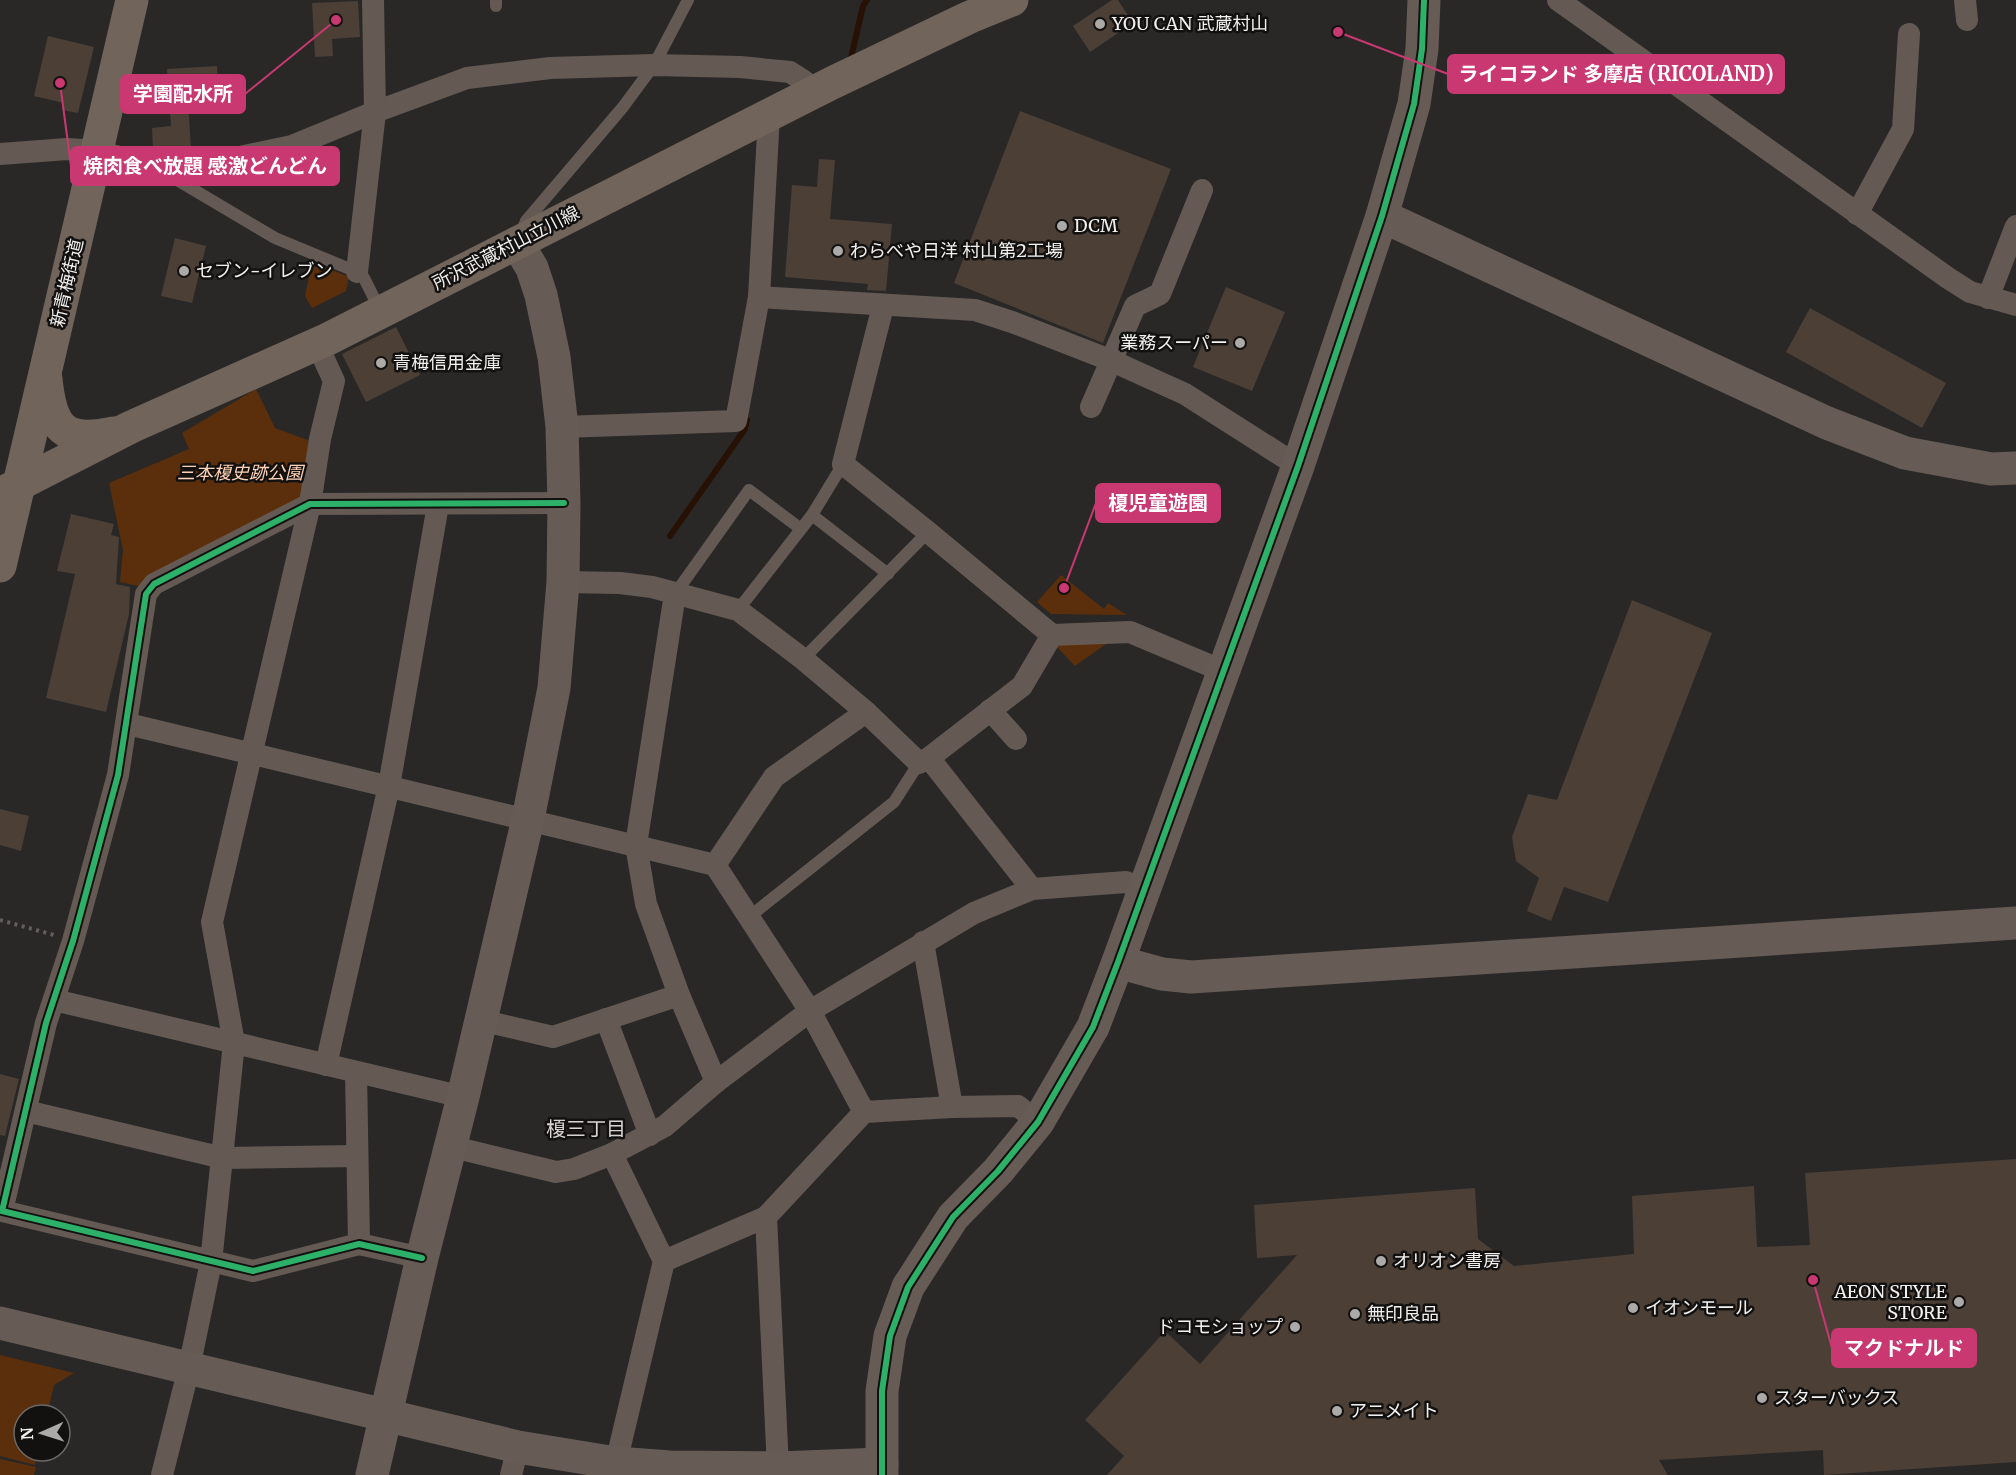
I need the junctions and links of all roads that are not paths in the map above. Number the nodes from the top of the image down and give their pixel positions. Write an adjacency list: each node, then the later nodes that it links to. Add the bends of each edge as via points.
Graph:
1 (132, 0): 12 (main road, 新青梅街道)
2 (373, 0): 10 (street)
3 (688, 0): 8 (lane)
4 (1012, 0): 9 (main road, 所沢武蔵村山立川線)
5 (1424, 0): 17 (street, via 1414,104)
6 (1558, 0): 16 (street)
7 (1909, 34): 16 (street, via 1904,129)
8 (654, 65): 9 (street, via 790,72 804,81); 10 (street, via 549,68 467,78); 19 (lane, via 526,221)
9 (811, 94): 11 (main road, 所沢武蔵村山立川線)
10 (375, 112): 14 (street, via 292,147); 20 (street)
11 (769, 115): 19 (main road, 所沢武蔵村山立川線); 21 (street)
12 (98, 152): 13 (street, via 67,149); 14 (street); 28 (main road, 新青梅街道)
13 (0, 154)
14 (156, 167): 20 (lane, via 275,238)
15 (1202, 190): 27 (street, via 1160,294 1135,306)
16 (1857, 214): 22 (street, via 1955,283)
17 (1382, 216): 33 (street); 34 (street, via 1827,423 1905,453 1991,469)
18 (2016, 226): 22 (street)
19 (517, 243): 25 (main road, 所沢武蔵村山立川線); 31 (street, via 532,268 541,295 554,357)
20 (357, 272): 25 (lane)
21 (759, 297): 23 (street); 31 (street, via 736,421)
22 (1988, 297): 24 (street)
23 (883, 306): 27 (street, via 975,310); 32 (street)
24 (2016, 306)
25 (381, 312): 26 (main road, 所沢武蔵村山立川線)
26 (317, 344): 30 (main road, 所沢武蔵村山立川線); 37 (street, via 334,381)
27 (1110, 360): 29 (street); 33 (street, via 1185,394)
28 (45, 371): 30 (main road, via 49,407 60,427 70,434 94,436); 35 (main road, 新青梅街道)
29 (1091, 407)
30 (132, 427): 35 (main road, 所沢武蔵村山立川線)
31 (562, 427): 36 (street)
32 (843, 464): 39 (lane); 41 (street)
33 (1298, 466): 49 (street)
34 (2016, 468)
35 (9, 489): 42 (main road, 新青梅街道)
36 (564, 503): 38 (street); 44 (street)
37 (310, 504): 38 (street); 52 (street, via 154,584 146,594); 54 (street)
38 (438, 505): 56 (street)
39 (812, 515): 40 (lane); 43 (lane)
40 (801, 529): 45 (lane, via 749,490); 46 (lane)
41 (928, 531): 43 (lane); 47 (street)
42 (0, 566)
43 (888, 574): 48 (lane)
44 (563, 582): 45 (street, via 620,583); 57 (street, via 554,688)
45 (675, 594): 46 (street); 58 (street)
46 (738, 610): 48 (street)
47 (1052, 635): 49 (street, via 1130,632); 50 (street, via 1022,686)
48 (803, 659): 51 (street)
49 (1223, 671): 61 (street)
50 (990, 710): 53 (street); 55 (street)
51 (866, 712): 55 (street); 59 (street, via 774,777)
52 (128, 724): 54 (street); 67 (street, via 118,775)
53 (1016, 739)
54 (253, 753): 56 (street); 71 (street, via 212,922)
55 (924, 760): 60 (street); 62 (lane, via 894,802)
56 (389, 786): 57 (street); 72 (street)
57 (528, 819): 58 (street); 70 (street)
58 (636, 845): 59 (street); 66 (street, via 646,904)
59 (715, 865): 62 (street)
60 (1032, 889): 61 (street, via 1126,882); 64 (street, via 974,913)
61 (1143, 889): 65 (street)
62 (749, 917): 68 (street)
63 (2016, 923): 65 (street, via 1191,977)
64 (922, 942): 68 (street); 76 (street)
65 (1118, 962): 79 (street, via 1093,1027)
66 (679, 995): 69 (street); 74 (street)
67 (54, 1000): 71 (street); 77 (street)
68 (810, 1011): 74 (street); 78 (street)
69 (606, 1019): 70 (street, via 553,1037); 80 (street)
70 (480, 1020): 75 (street)
71 (234, 1043): 72 (street); 84 (street)
72 (326, 1065): 73 (street)
73 (356, 1072): 75 (street); 83 (street)
74 (716, 1082): 80 (street)
75 (463, 1097): 81 (street)
76 (952, 1107): 78 (street); 79 (street, via 1018,1106)
77 (26, 1111): 84 (street); 88 (street, via 2,1210)
78 (864, 1112): 85 (street)
79 (1038, 1122): 96 (street, via 953,1217 908,1287 890,1336 882,1391)
80 (650, 1135): 82 (street)
81 (449, 1146): 82 (street, via 556,1172); 87 (street)
82 (612, 1154): 89 (street)
83 (357, 1156): 84 (street); 86 (street)
84 (224, 1158): 88 (street)
85 (766, 1217): 89 (street); 95 (street)
86 (359, 1244): 87 (street); 88 (street, via 253,1271)
87 (422, 1258): 92 (street)
88 (211, 1262): 91 (street)
89 (664, 1262): 94 (street)
90 (0, 1323): 91 (street)
91 (189, 1368): 92 (street); 98 (street)
92 (387, 1415): 93 (street); 99 (street)
93 (515, 1461): 94 (street)
94 (616, 1463): 97 (street)
95 (778, 1468): 96 (street); 97 (street)
96 (882, 1469)
97 (670, 1471)
98 (162, 1475)
99 (372, 1475)

